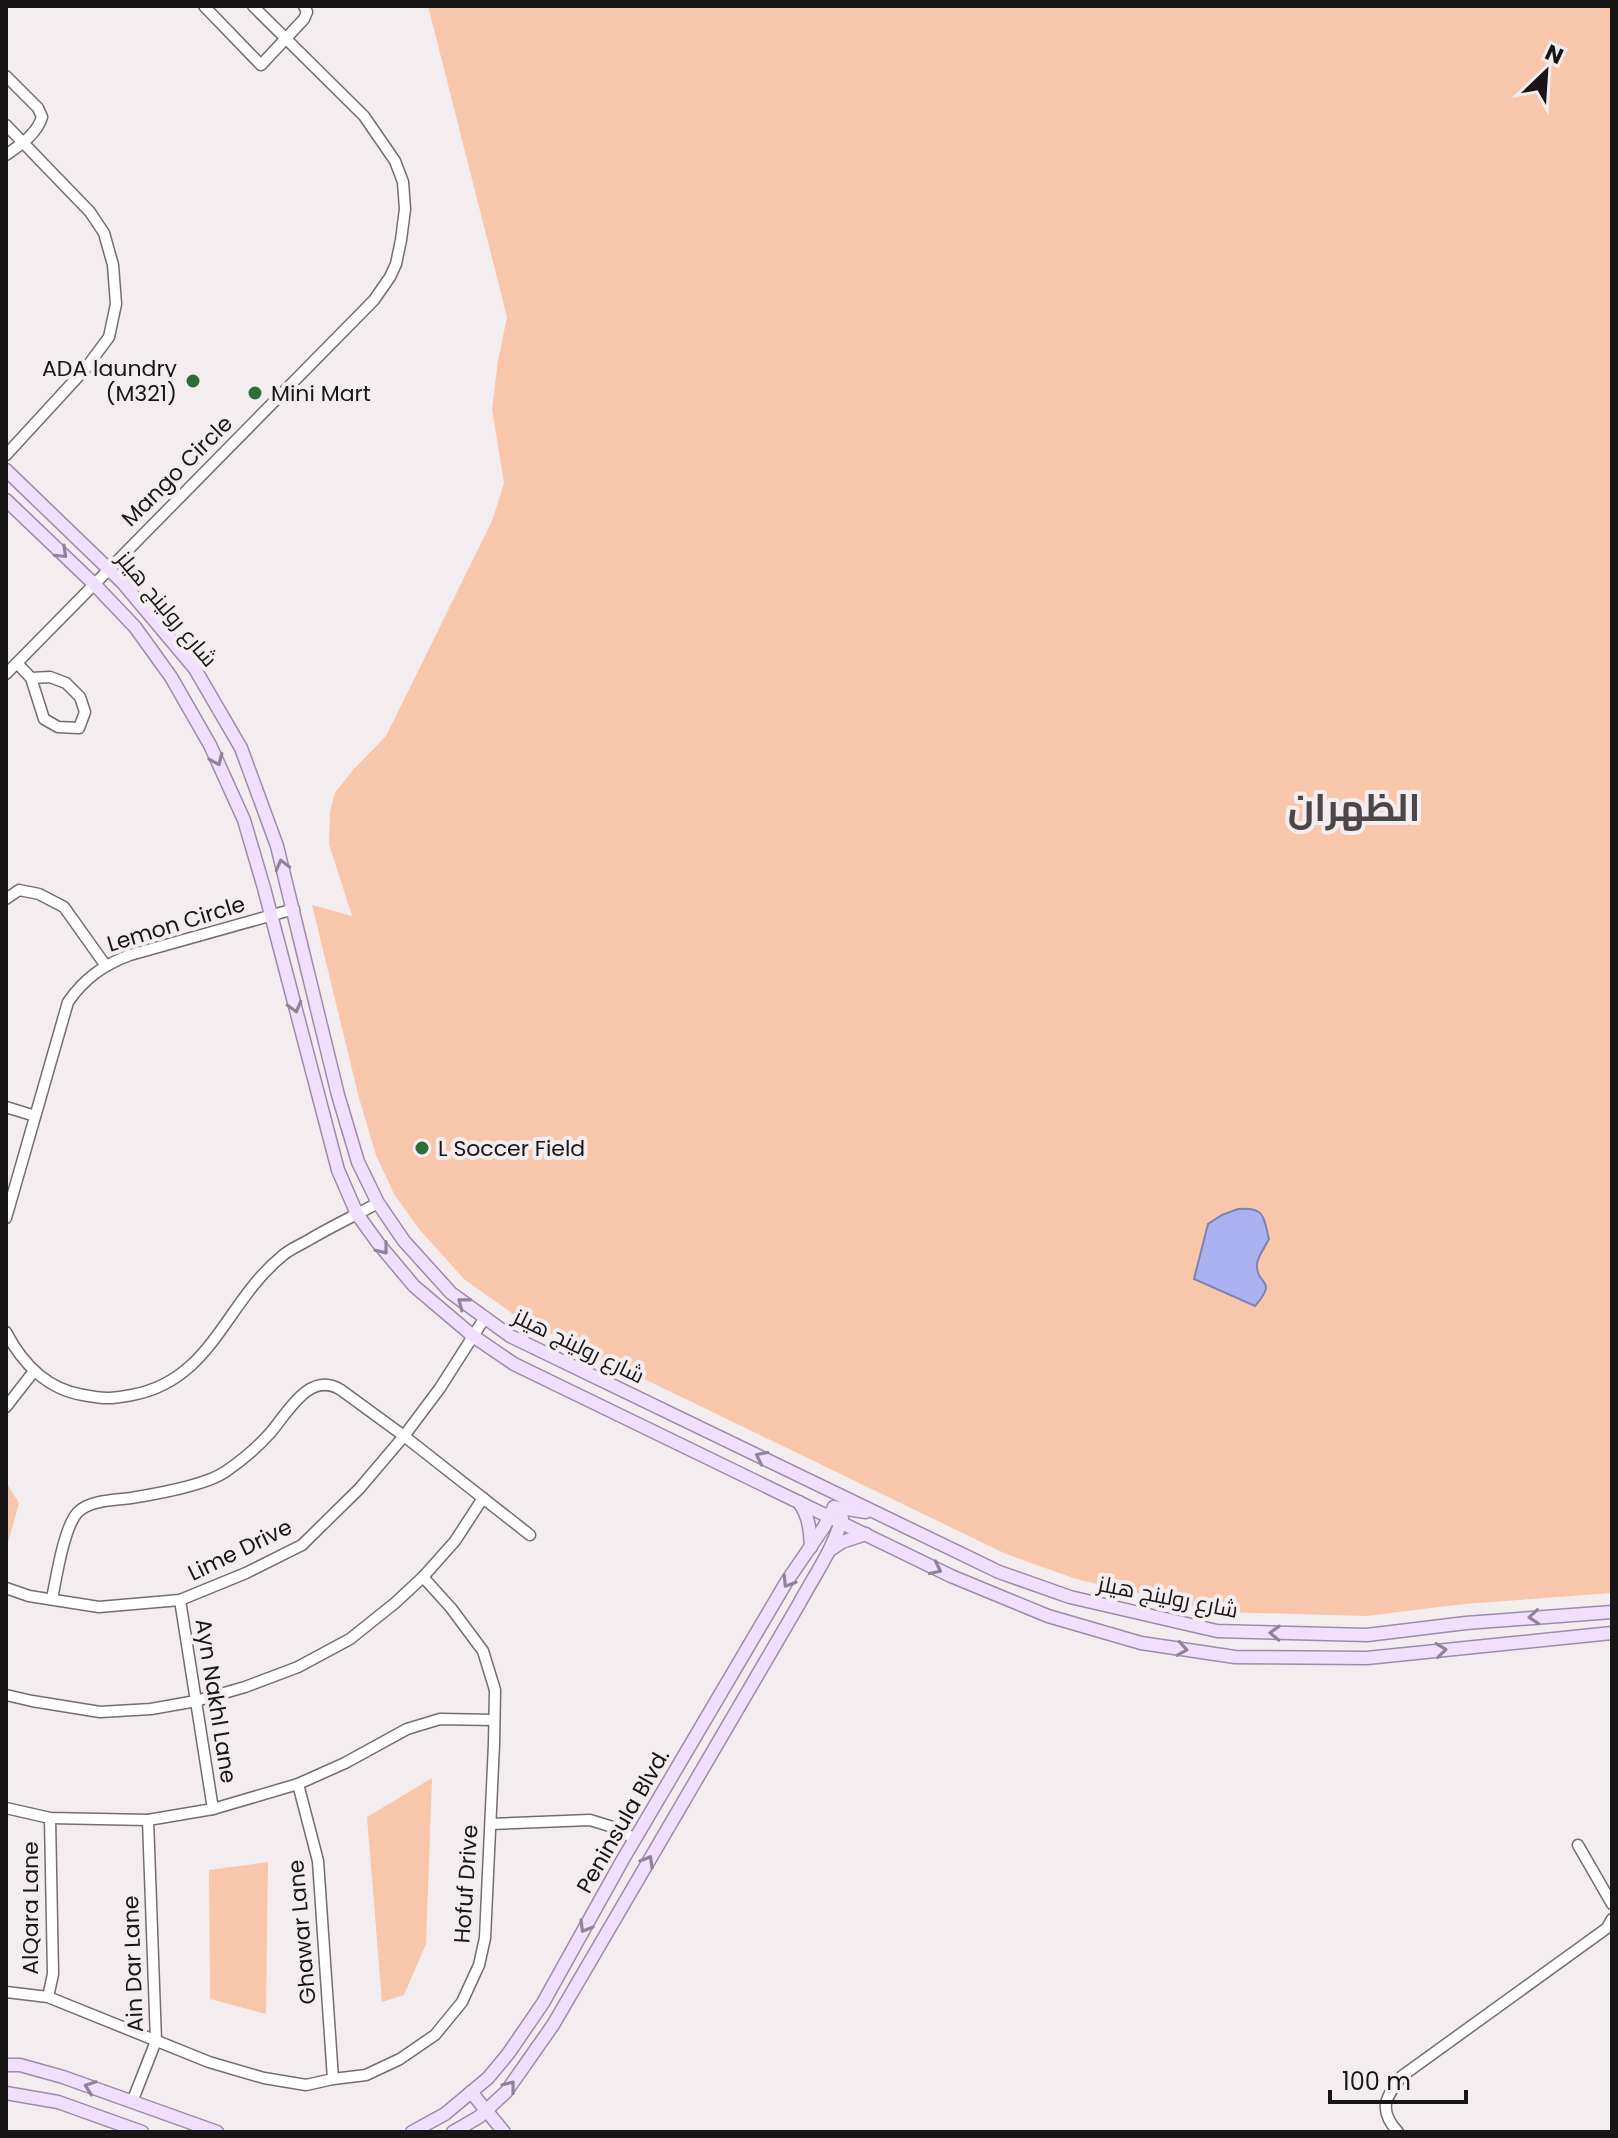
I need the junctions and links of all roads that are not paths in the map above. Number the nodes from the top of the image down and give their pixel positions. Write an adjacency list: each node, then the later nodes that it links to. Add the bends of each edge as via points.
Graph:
1 (204, 6): 4 (street, via 261,65)
2 (253, 6): 4 (street, Mango Circle)
3 (304, 6): 4 (street, via 304,19)
4 (286, 39): 12 (street, Mango Circle, via 364,116 395,161 405,209 396,264 374,300)
5 (6, 76): 7 (street, via 42,117)
6 (6, 125): 7 (street)
7 (24, 142): 8 (street); 9 (street, via 104,233 116,304 109,337)
8 (6, 155)
9 (6, 455)
10 (6, 470): 12 (main road, شارع رولينج هيلز)
11 (6, 500): 13 (main road, شارع رولينج هيلز, one-way to 13)
12 (109, 569): 13 (street, Mango Circle); 18 (main road, شارع رولينج هيلز, one-way to 12, via 241,748 195,669)
13 (94, 584): 14 (street, Mango Circle); 19 (main road, شارع رولينج هيلز, one-way to 19, via 162,664 210,745 244,820)
14 (17, 663): 15 (street, Mango Circle); 16 (street)
15 (6, 674)
16 (31, 678): 16 (street, via 44,719 58,727 79,728 85,712 80,697 66,683)
17 (6, 899): 20 (street, via 19,890 64,907)
18 (294, 909): 19 (street, Lemon Circle); 23 (main road, شارع رولينج هيلز, via 341,1104 358,1162)
19 (271, 916): 20 (street, Lemon Circle); 24 (main road, شارع رولينج هيلز, one-way to 24, via 338,1170)
20 (106, 966): 22 (street, Lemon Circle, via 79,986 68,1002)
21 (6, 1107): 22 (street)
22 (35, 1116): 25 (street, Lemon Circle)
23 (378, 1203): 24 (street); 26 (main road, شارع رولينج هيلز, one-way to 23, via 451,1293)
24 (357, 1214): 28 (main road, شارع رولينج هيلز, one-way to 28, via 414,1286); 29 (street, via 282,1255 189,1369 153,1391 106,1400 69,1393)
25 (6, 1218)
26 (484, 1319): 28 (street, Lime Drive); 31 (main road, شارع رولينج هيلز)
27 (6, 1332): 29 (street)
28 (473, 1336): 32 (main road, شارع رولينج هيلز, via 514,1364); 33 (street, Lime Drive)
29 (34, 1375): 30 (street)
30 (6, 1407)
31 (666, 1411): 32 (main road); 34 (main road, شارع رولينج هيلز, one-way to 31)
32 (655, 1432): 36 (main road, شارع رولينج هيلز)
33 (404, 1436): 35 (street); 46 (street, via 333,1385 321,1384 222,1474 77,1512 62,1549); 47 (street, Lime Drive, via 302,1545)
34 (831, 1491): 37 (main road); 38 (main road, شارع رولينج هيلز)
35 (483, 1498): 41 (street); 44 (street)
36 (799, 1502): 39 (main road, شارع رولينج هيلز); 42 (main road, via 807,1514)
37 (841, 1508): 38 (main road); 39 (main road, Peninsula Blvd., via 834,1507)
38 (881, 1515): 48 (main road, شارع رولينج هيلز, one-way to 38, via 1367,1635 1217,1631 1070,1597 999,1572)
39 (832, 1518): 40 (main road, شارع رولينج هيلز); 42 (main road, Peninsula Blvd.); 43 (main road, Peninsula Blvd., via 840,1528)
40 (866, 1534): 43 (main road); 49 (main road, شارع رولينج هيلز, one-way to 49, via 1048,1616 1141,1643 1235,1657 1367,1658)
41 (530, 1535)
42 (811, 1547): 59 (main road, Peninsula Blvd., one-way to 59)
43 (828, 1552): 71 (main road, Peninsula Blvd., one-way to 43, via 506,2092 553,2025)
44 (423, 1577): 51 (street, via 350,1639 298,1667); 52 (street, Hofuf Drive, via 483,1651 495,1690)
45 (6, 1588): 46 (street, Lime Drive)
46 (52, 1599): 47 (street, Lime Drive, via 99,1607)
47 (180, 1600): 51 (street, Ayn Nakhl Lane)
48 (1612, 1612)
49 (1612, 1633)
50 (6, 1695): 51 (street, via 100,1712)
51 (196, 1701): 55 (street, Ayn Nakhl Lane)
52 (494, 1720): 53 (street, via 440,1719 407,1729); 58 (street, Hofuf Drive)
53 (298, 1784): 55 (street); 67 (street, Ghawar Lane, via 318,1861)
54 (6, 1808): 56 (street)
55 (213, 1809): 57 (street)
56 (50, 1818): 57 (street); 64 (street, AlQara Lane, via 53,1974)
57 (148, 1820): 65 (street, Ain Dar Lane)
58 (491, 1824): 59 (street, via 590,1820); 67 (street, Hofuf Drive, via 485,1938 462,2002 435,2035 400,2059 366,2075)
59 (635, 1839): 68 (main road, Peninsula Blvd., one-way to 68, via 543,2003 508,2054)
60 (1578, 1845): 61 (street)
61 (1612, 1904)
62 (1612, 1919): 77 (street, via 1607,1928 1402,2076 1385,2103 1386,2118)
63 (6, 1992): 64 (street, Hofuf Drive)
64 (48, 1997): 65 (street, Hofuf Drive)
65 (156, 2041): 67 (street, Hofuf Drive, via 264,2078 306,2085); 70 (street, Ain Dar Lane)
66 (6, 2065): 70 (main road, one-way to 66, via 63,2077)
67 (333, 2079)
68 (471, 2092): 71 (main road); 74 (main road, Peninsula Blvd.)
69 (6, 2093): 72 (main road, via 58,2102)
70 (132, 2102): 73 (main road)
71 (486, 2111): 75 (main road, Peninsula Blvd.); 76 (main road)
72 (142, 2132)
73 (217, 2132)
74 (412, 2132)
75 (453, 2132)
76 (504, 2132)
77 (1398, 2132)

